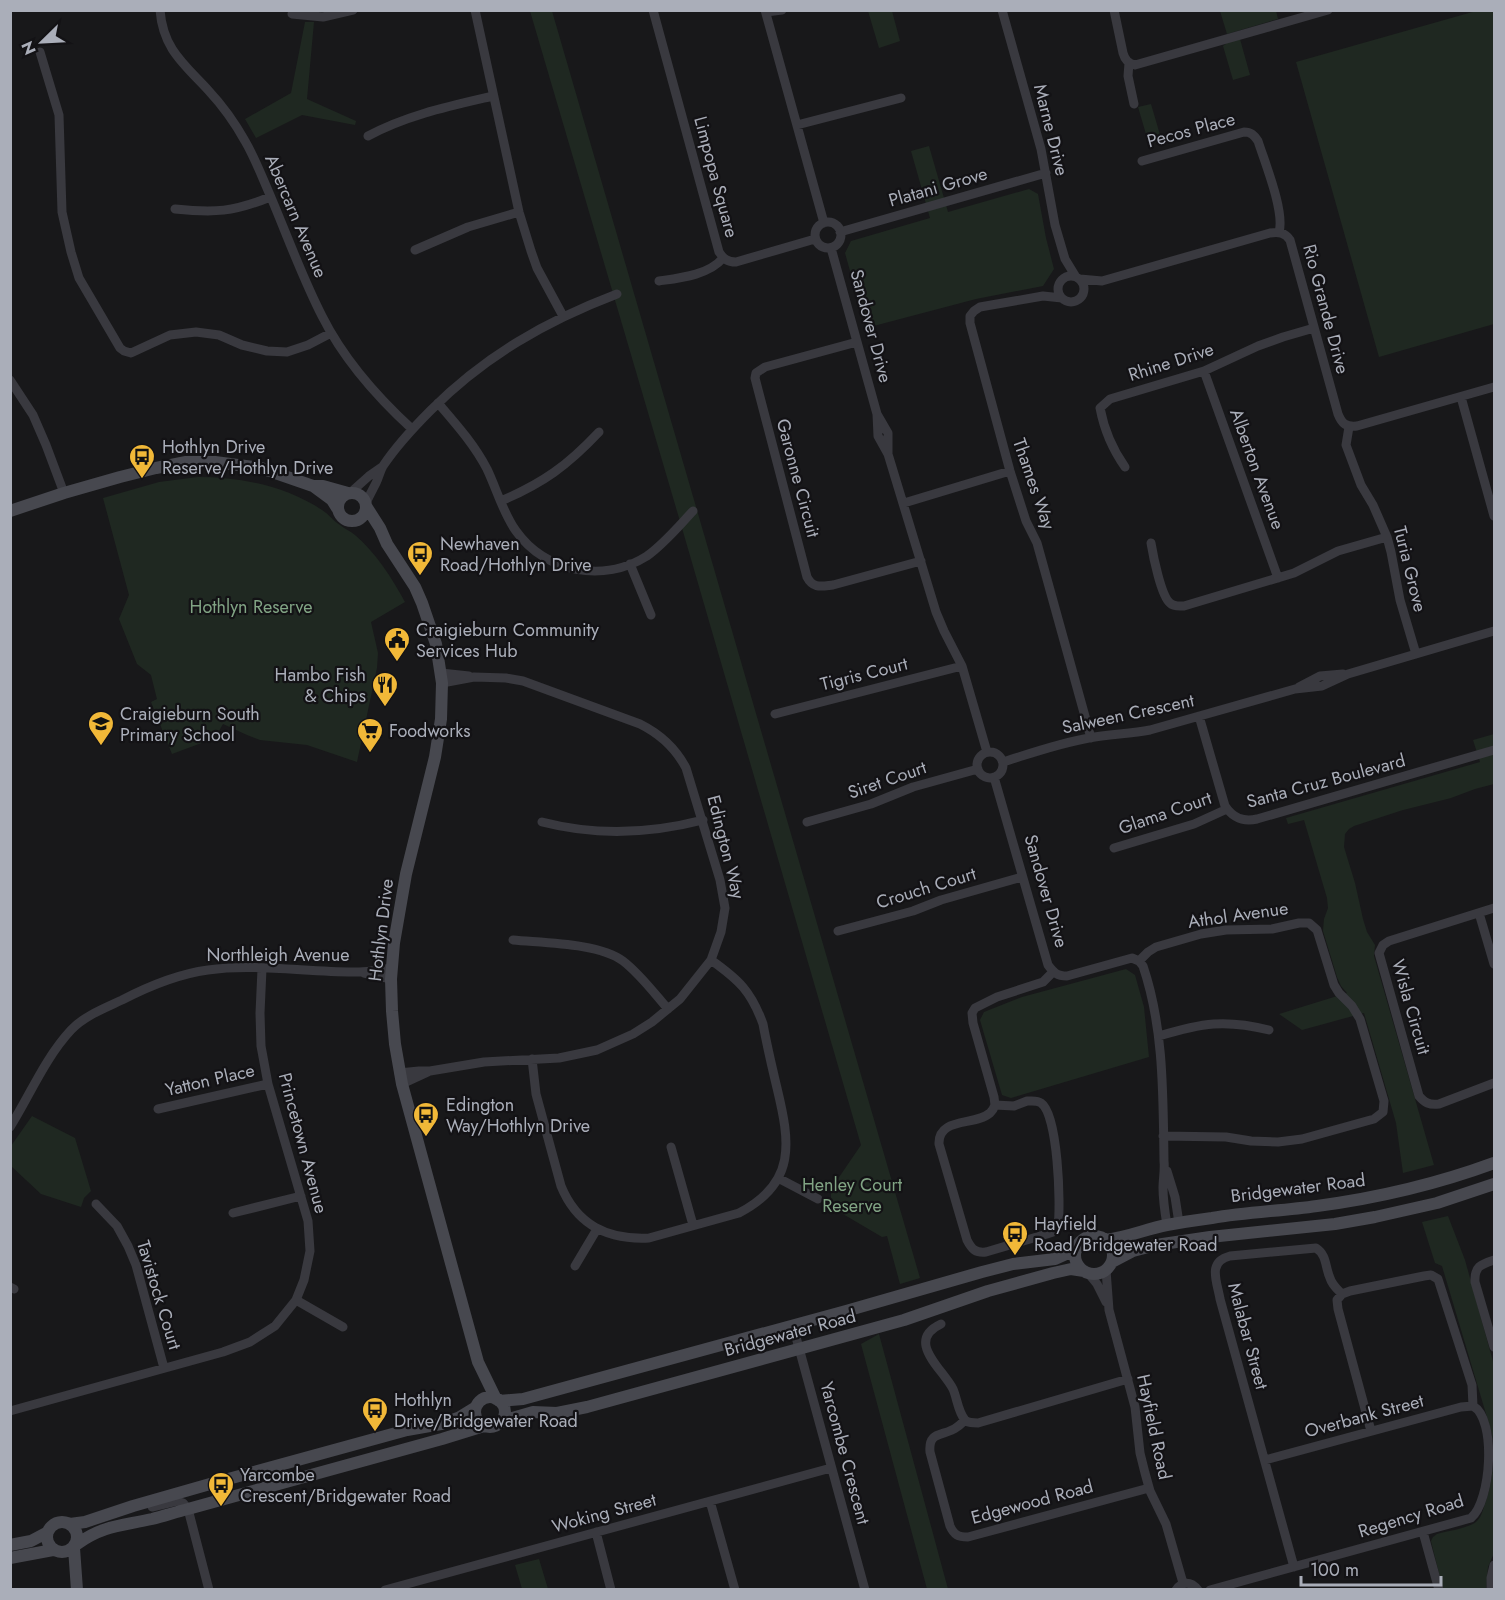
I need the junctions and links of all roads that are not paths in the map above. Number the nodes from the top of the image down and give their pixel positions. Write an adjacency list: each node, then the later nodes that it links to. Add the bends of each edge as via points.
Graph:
1 (160, 10): 20 (street, Abercarn Avenue, via 164,32 175,55 228,115 252,153)
2 (352, 10): 10 (street, via 323,17)
3 (475, 10): 13 (street)
4 (653, 10): 29 (street, Limpopa Square)
5 (782, 10): 9 (street)
6 (1002, 10): 19 (street, Marne Drive)
7 (1114, 10): 12 (street, via 1123,53)
8 (1328, 10): 12 (street, via 1142,64)
9 (765, 11): 16 (street)
10 (292, 14)
11 (40, 52): 41 (street, via 59,115 62,212 71,252 79,278 120,348 131,353 170,334 196,332 219,335 267,351 286,352)
12 (1129, 63): 15 (street)
13 (494, 96): 17 (street, via 413,116); 22 (street)
14 (901, 98): 16 (street)
15 (1134, 104)
16 (797, 125): 23 (street)
17 (368, 136)
18 (1142, 160): 25 (street, Pecos Place, via 1250,132 1258,141 1280,212)
19 (1046, 173): 24 (street, Platani Grove); 30 (street, Marne Drive)
20 (270, 197): 21 (street, via 233,209); 41 (street, Abercarn Avenue)
21 (175, 209)
22 (519, 212): 28 (street, via 468,227); 39 (street, via 537,268)
23 (824, 223): 24 (street, via 833,224); 26 (street, via 818,226)
24 (840, 232): 27 (street, via 840,241)
25 (1279, 232): 33 (street, Rio Grande Drive); 40 (street, Rio Grande Drive, via 1290,240)
26 (815, 239): 27 (street, via 822,248); 29 (street, Limpopa Square, via 736,261)
27 (831, 248): 42 (street, Sandover Drive)
28 (416, 250)
29 (723, 258): 32 (street, via 709,269)
30 (1065, 259): 31 (street, Marne Drive); 34 (street, Marne Drive)
31 (1078, 278): 33 (street, Rio Grande Drive); 34 (street, via 1068,276); 36 (street, via 1084,286)
32 (659, 281)
33 (1102, 281): 36 (street, Rio Grande Drive)
34 (1060, 283): 37 (street, Thames Way); 38 (street, via 1058,293)
35 (617, 294): 39 (street)
36 (1083, 295): 38 (street, via 1072,303)
37 (1043, 296): 38 (street, Thames Way); 53 (street, Thames Way, via 979,308 970,316)
38 (1062, 298)
39 (562, 316): 47 (street, via 490,359)
40 (1314, 328): 43 (street, Rhine Drive, via 1258,346); 48 (street, Rio Grande Drive, via 1338,414)
41 (331, 333): 49 (street, Abercarn Avenue, via 369,386)
42 (857, 342): 58 (street, Sandover Drive, via 877,414 878,436); 68 (street, Garonne Circuit, via 765,367 756,373 807,577 819,587)
43 (1204, 371): 51 (street, Rhine Drive, via 1104,402 1101,416); 70 (street, Alberton Avenue)
44 (10, 380): 55 (street, via 33,415)
45 (1494, 387): 46 (street)
46 (1461, 397): 48 (street); 63 (street)
47 (438, 403): 49 (street); 57 (street, via 480,456)
48 (1349, 427): 65 (street, Turia Grove, via 1347,448)
49 (412, 429): 52 (street)
50 (599, 432): 57 (street, via 550,477)
51 (1125, 466)
52 (382, 467): 56 (street); 59 (street)
53 (1010, 471): 58 (street); 78 (street, Thames Way, via 1037,543)
54 (313, 486): 55 (street, via 261,468 186,462); 56 (street); 60 (street)
55 (64, 493): 61 (street)
56 (349, 493): 59 (street, via 361,495); 60 (street, via 339,500)
57 (501, 501): 69 (street, via 521,537 549,561 586,571 612,570)
58 (904, 503): 68 (street, Sandover Drive)
59 (366, 504): 64 (street, via 364,514); 67 (street, Hothlyn Drive)
60 (338, 508): 64 (street, via 346,520)
61 (10, 510)
62 (693, 511): 69 (street, via 660,546)
63 (1494, 516)
64 (357, 520): 67 (street, Hothlyn Drive)
65 (1387, 537): 70 (street, via 1338,551); 73 (street, Turia Grove)
66 (1151, 543): 70 (street, via 1164,595 1175,606)
67 (387, 544): 75 (street, Hothlyn Drive, via 422,603 436,644)
68 (921, 561): 74 (street, Sandover Drive, via 944,631)
69 (630, 564): 71 (street)
70 (1278, 578)
71 (651, 615)
72 (1494, 631): 73 (street, Salween Crescent)
73 (1416, 654): 77 (street, Salween Crescent, via 1322,686 1295,689)
74 (962, 666): 76 (street, Tigris Court); 80 (street, Sandover Drive)
75 (441, 678): 85 (street, Edington Way, via 506,678 535,684 654,731 678,753); 99 (street, Hothlyn Drive, via 440,728 401,898)
76 (775, 714)
77 (1199, 716): 78 (street, Salween Crescent, via 1150,730); 84 (street, Santa Cruz Boulevard)
78 (1091, 738): 81 (street, Salween Crescent)
79 (1494, 750): 84 (street, Santa Cruz Boulevard, via 1252,820 1238,818)
80 (987, 752): 81 (street, via 1000,755); 82 (street, via 978,759)
81 (1003, 762): 83 (street, via 1002,770)
82 (978, 769): 83 (street, via 986,777); 87 (street, Siret Court)
83 (994, 777): 89 (street, Sandover Drive)
84 (1227, 809): 88 (street, Glama Court, via 1194,824)
85 (703, 820): 86 (street, via 620,832 565,828); 94 (street, Edington Way, via 725,908)
86 (542, 822)
87 (807, 822)
88 (1114, 848)
89 (1022, 876): 92 (street, Crouch Court); 98 (street, Sandover Drive)
90 (1494, 908): 91 (street, Wisla Circuit)
91 (1479, 913): 96 (street); 105 (street, Wisla Circuit, via 1389,941 1379,953 1419,1096 1424,1102 1439,1104)
92 (838, 931)
93 (513, 940): 100 (street, via 579,946 610,954 624,962)
94 (711, 960): 100 (street, Edington Way); 113 (street, via 745,988 763,1024 786,1130 784,1162)
95 (1139, 962): 98 (street, Sandover Drive, via 1125,959 1067,976); 102 (street, via 1145,972); 110 (street, Athol Avenue, via 1155,947 1201,934 1309,923 1317,930 1334,985 1360,1019 1384,1101 1383,1112 1374,1119 1302,1139 1278,1142)
96 (1494, 964)
97 (262, 969): 99 (street, Northleigh Avenue); 106 (street, Princetown Avenue, via 261,1046); 109 (street, Northleigh Avenue, via 209,969 181,975 96,1012 73,1028 52,1053)
98 (1053, 972): 107 (street, via 1043,982 997,997 972,1013)
99 (391, 973): 104 (street, Hothlyn Drive, via 393,1033)
100 (668, 1009): 103 (street, Edington Way, via 633,1034 597,1050)
101 (1269, 1030): 102 (street, via 1245,1024 1205,1024)
102 (1159, 1036): 110 (street)
103 (532, 1059): 104 (street, Edington Way, via 419,1071); 121 (street, via 536,1094 561,1186 574,1210)
104 (401, 1078): 137 (street, Hothlyn Drive)
105 (1494, 1083)
106 (268, 1084): 108 (street, Yatton Place); 115 (street, Princetown Avenue)
107 (995, 1105): 107 (street, via 991,1113 948,1127 939,1137 967,1240 978,1252 1053,1232 1059,1219 1056,1149 1045,1107 1034,1101)
108 (158, 1109)
109 (10, 1127)
110 (1163, 1136): 119 (street, via 1165,1163 1175,1197)
111 (670, 1147): 120 (street)
112 (1494, 1163): 119 (street, Bridgewater Road, via 1431,1184 1369,1197)
113 (778, 1178): 116 (street); 120 (street, via 768,1193 750,1207)
114 (1494, 1184): 123 (street, via 1437,1203 1335,1224)
115 (301, 1196): 118 (street); 130 (street, Princetown Avenue, via 310,1251)
116 (818, 1199)
117 (96, 1204): 138 (street, Tavistock Court, via 117,1226 136,1265)
118 (233, 1213)
119 (1173, 1224): 122 (street, Bridgewater Road); 123 (street)
120 (693, 1225): 121 (street, via 649,1238 615,1236)
121 (597, 1229): 126 (street)
122 (1105, 1240): 124 (street, via 1089,1238); 127 (street, via 1111,1249)
123 (1176, 1242): 127 (street, via 1133,1251)
124 (1077, 1249): 128 (street, via 1076,1261); 133 (street, Bridgewater Road, via 1055,1259 1013,1264)
125 (1494, 1260): 135 (street, via 1479,1267 1475,1274)
126 (575, 1266)
127 (1109, 1266): 128 (street, via 1094,1274); 131 (street, Hayfield Road)
128 (1086, 1272): 131 (street, Hayfield Road, via 1097,1284); 136 (street, Bridgewater Road, via 1071,1269 1053,1273)
129 (1342, 1294): 142 (street, via 1424,1276 1438,1279 1472,1385); 147 (street, via 1337,1300 1338,1309); 148 (street, Malabar Street, via 1330,1278 1322,1252 1316,1248 1230,1256 1217,1262 1220,1299)
130 (296, 1300): 134 (street); 138 (street, Princetown Avenue, via 275,1326 250,1342)
131 (1109, 1310): 139 (street, Hayfield Road)
132 (941, 1324): 144 (street, via 920,1342 947,1378)
133 (793, 1326): 136 (street, Yarcombe Crescent); 140 (street, Bridgewater Road, via 523,1399)
134 (343, 1327)
135 (1494, 1347)
136 (799, 1348): 145 (street, Bridgewater Road, via 579,1408 557,1413 533,1412); 149 (street, Yarcombe Crescent)
137 (478, 1362): 140 (street, Hothlyn Drive); 141 (street, Hothlyn Drive)
138 (164, 1368): 143 (street, Princetown Avenue)
139 (1128, 1379): 144 (street, via 978,1423); 150 (street, Hayfield Road)
140 (498, 1400): 141 (street, via 488,1398); 145 (street, via 504,1408)
141 (479, 1404): 146 (street, via 476,1412); 152 (street, via 449,1422)
142 (1473, 1406): 147 (street, Overbank Street); 158 (street, Regency Road, via 1480,1412 1489,1447 1488,1474 1477,1511 1471,1518)
143 (10, 1411)
144 (964, 1420): 150 (street, Edgewood Road, via 959,1427 933,1437 929,1444 950,1526 960,1537)
145 (502, 1421): 146 (street, via 494,1427)
146 (484, 1426): 153 (street)
147 (1371, 1431): 148 (street, Overbank Street)
148 (1265, 1460): 165 (street, Malabar Street)
149 (831, 1468): 151 (street, Woking Street); 172 (street, Yarcombe Crescent)
150 (1149, 1488): 166 (street, Hayfield Road, via 1166,1524)
151 (710, 1501): 157 (street, Woking Street); 171 (street)
152 (133, 1506): 153 (street, via 146,1508 180,1501); 155 (street)
153 (188, 1509): 154 (street); 159 (street)
154 (175, 1513): 159 (street); 161 (street, via 108,1528)
155 (70, 1524): 156 (street, via 57,1522); 161 (street, via 78,1539)
156 (48, 1532): 160 (street, via 31,1541); 162 (street, via 47,1542)
157 (596, 1532): 169 (street, Woking Street); 170 (street)
158 (1423, 1532): 165 (street, Regency Road); 175 (street)
159 (194, 1534): 168 (street)
160 (10, 1545)
161 (75, 1546): 162 (street, via 65,1553); 167 (street)
162 (55, 1551): 163 (street); 167 (street)
163 (10, 1558)
164 (1494, 1565): 176 (street)
165 (1294, 1567): 174 (street, Regency Road)
166 (1180, 1586): 173 (street, via 1192,1584)
167 (77, 1588)
168 (208, 1590)
169 (385, 1590)
170 (611, 1590)
171 (735, 1590)
172 (865, 1590)
173 (1198, 1590)
174 (1210, 1590)
175 (1439, 1590)
176 (1491, 1590)

